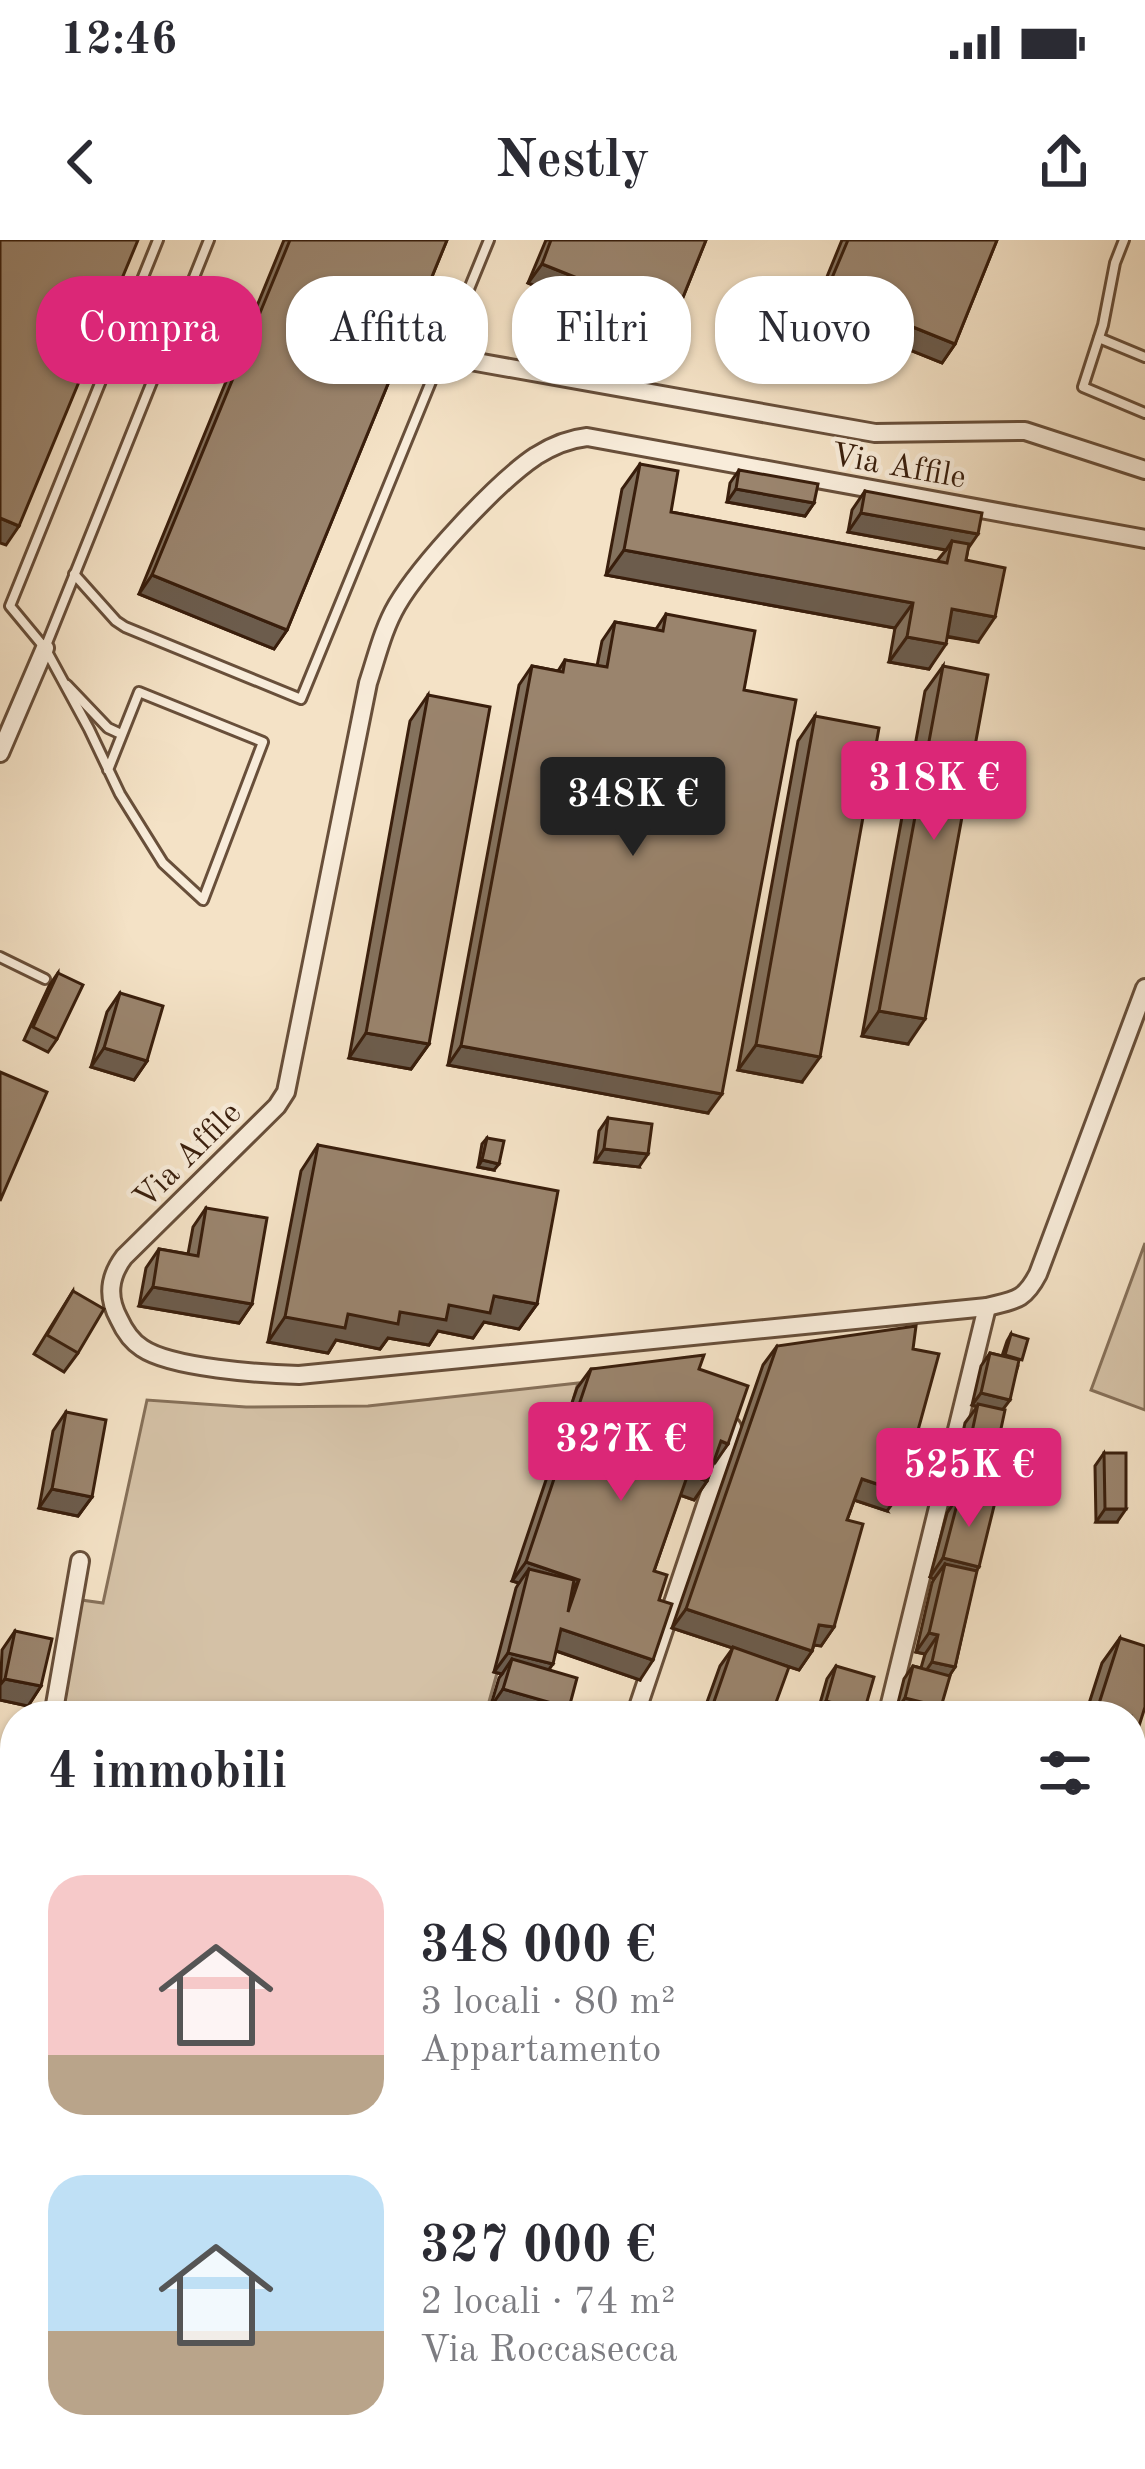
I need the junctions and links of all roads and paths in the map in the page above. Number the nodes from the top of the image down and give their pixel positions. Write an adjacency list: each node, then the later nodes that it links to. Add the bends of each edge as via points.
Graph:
1 (158, 240): 12 (lane, via 10,606)
2 (209, 240): 11 (lane)
3 (489, 240): 11 (lane, via 301,699 125,627)
4 (1124, 240): 5 (lane)
5 (1099, 338): 6 (lane); 8 (lane, via 1083,387)
6 (1145, 357)
7 (488, 364): 9 (street, via 875,433 1025,430)
8 (1145, 413)
9 (1145, 470)
10 (1145, 539): 20 (street, Via Affile, via 587,437 535,457 410,584 385,630 286,1092 124,1257 110,1293 124,1330 152,1353 299,1376)
11 (73, 573): 12 (lane)
12 (45, 648): 13 (lane); 15 (street)
13 (58, 676): 14 (lane); 16 (lane)
14 (121, 734): 16 (lane); 16 (lane, via 139,692 263,742 203,900 163,863)
15 (0, 753)
16 (108, 770)
17 (0, 957): 18 (lane)
18 (45, 979)
19 (1145, 988): 20 (street, Via Affile, via 1030,1290)
20 (987, 1307): 25 (street)
21 (737, 1411): 24 (street)
22 (80, 1561): 23 (street)
23 (55, 1701)
24 (640, 1701)
25 (891, 1701)

